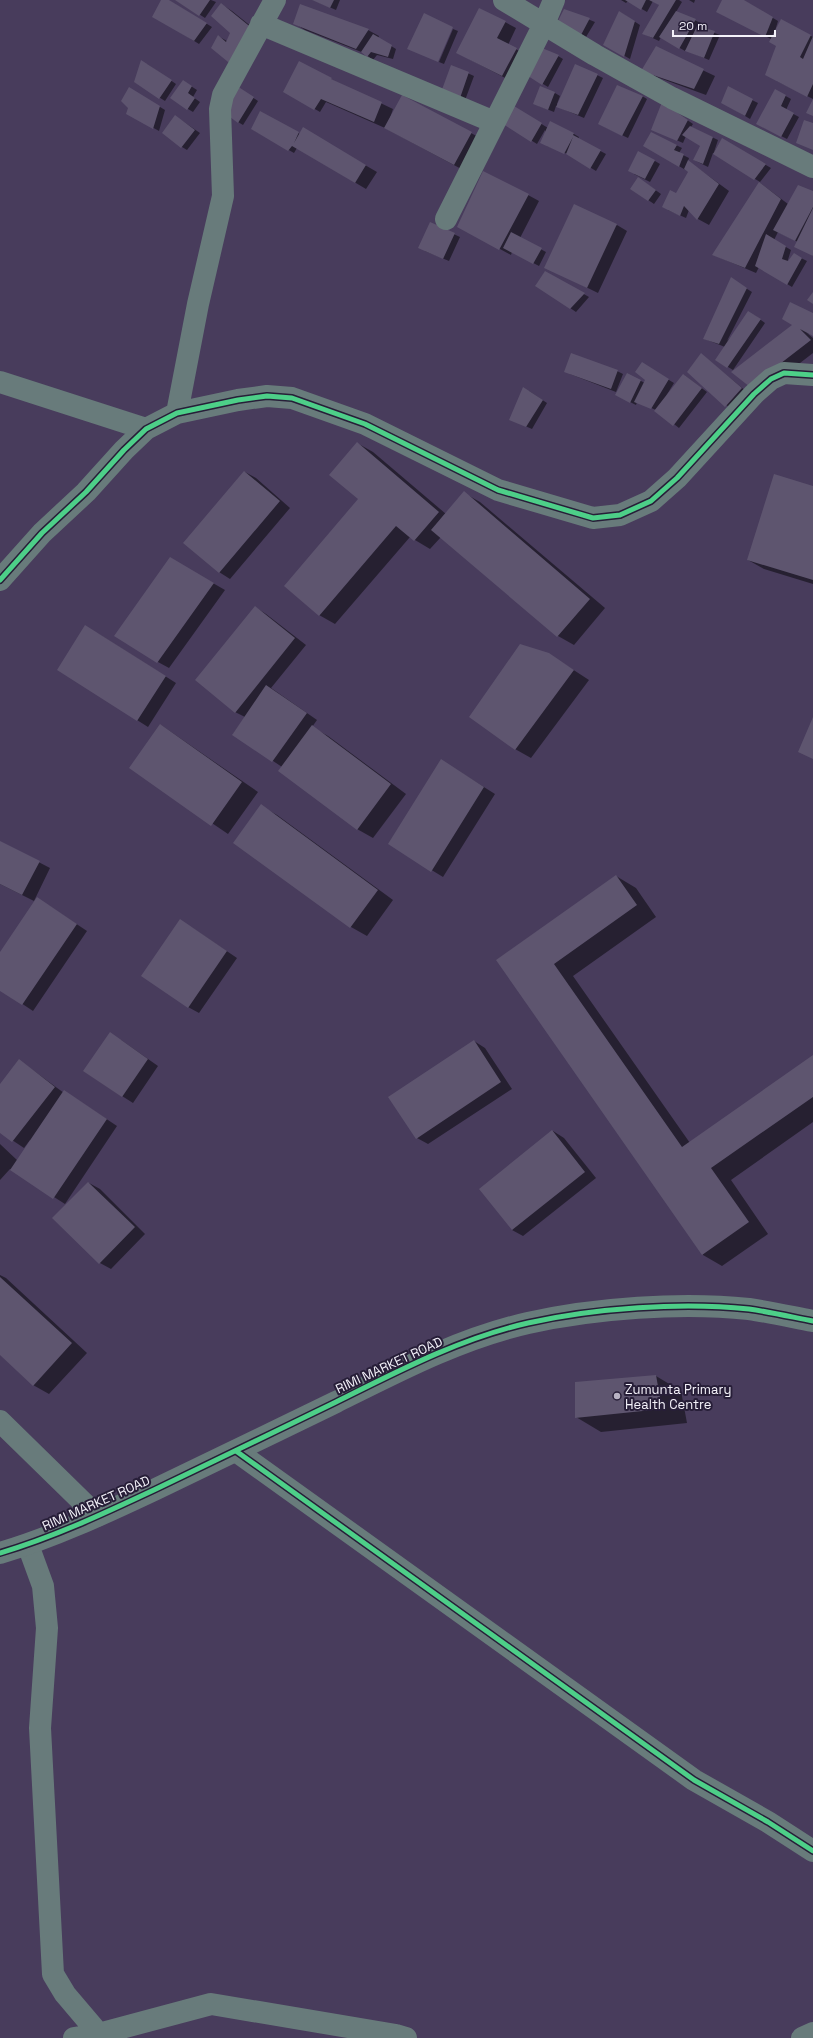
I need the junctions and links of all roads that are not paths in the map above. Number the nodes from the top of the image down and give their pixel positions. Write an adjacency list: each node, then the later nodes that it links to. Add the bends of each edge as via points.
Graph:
1 (275, 0): 4 (street)
2 (504, 0): 5 (street)
3 (554, 0): 5 (street)
4 (261, 24): 6 (street); 11 (street, via 223,95 220,109 223,196 198,304)
5 (544, 24): 6 (street); 7 (street, via 672,98)
6 (494, 122): 8 (street)
7 (813, 167)
8 (446, 219)
9 (813, 375): 11 (street, via 784,373 771,379 754,394 678,478 651,501 620,515 593,518 498,490 365,424 292,398 267,396)
10 (0, 382): 12 (street)
11 (177, 413): 12 (street)
12 (146, 429): 13 (street, via 86,492 42,533)
13 (0, 580)
14 (813, 1321): 16 (street, RIMI MARKET ROAD, via 749,1309 685,1307 582,1314 528,1323 473,1340 416,1362)
15 (0, 1421): 17 (street)
16 (236, 1451): 17 (street, RIMI MARKET ROAD); 20 (street, via 694,1780)
17 (97, 1516): 18 (street, RIMI MARKET ROAD)
18 (28, 1545): 19 (street, RIMI MARKET ROAD); 21 (street, via 43,1586 47,1628 40,1728 53,1974 65,1994)
19 (0, 1553)
20 (813, 1851)
21 (99, 2034): 23 (street); 24 (street, via 212,2004)
22 (813, 2034): 25 (street)
23 (74, 2038)
24 (406, 2038)
25 (802, 2038)

